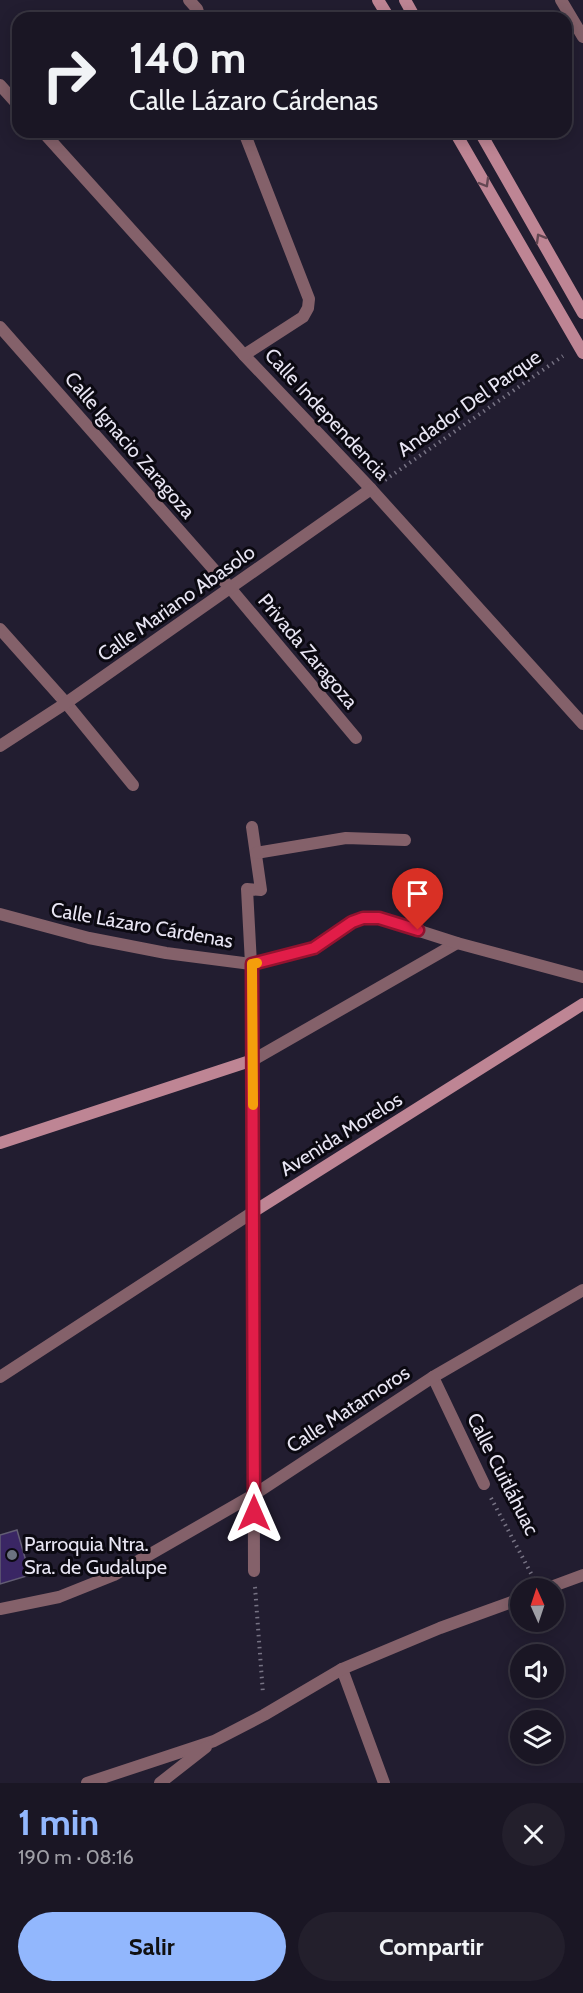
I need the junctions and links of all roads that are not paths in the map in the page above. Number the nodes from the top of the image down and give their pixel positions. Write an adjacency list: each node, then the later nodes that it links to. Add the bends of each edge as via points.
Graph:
1 (189, 0): 2 (street)
2 (198, 12)
3 (572, 19): 4 (street)
4 (583, 38)
5 (0, 85): 6 (street)
6 (12, 98)
7 (47, 138): 14 (street, Calle Independencia)
8 (246, 138): 14 (street, via 309,299 303,317)
9 (459, 138): 13 (street, one-way to 13)
10 (483, 138): 11 (street, one-way to 10)
11 (583, 313)
12 (0, 327): 16 (street, Calle Ignacio Zaragoza)
13 (581, 349)
14 (244, 355): 15 (street, Calle Independencia)
15 (371, 489): 16 (street, Calle Mariano Abasolo); 19 (street, Calle Independencia)
16 (231, 590): 18 (street, Calle Mariano Abasolo); 20 (street, Privada Zaragoza)
17 (0, 629): 18 (street)
18 (66, 703): 21 (street, Calle Mariano Abasolo); 22 (street)
19 (583, 724)
20 (356, 738)
21 (0, 746)
22 (133, 785)
23 (252, 827): 25 (street)
24 (405, 840): 25 (street, via 346,838)
25 (256, 853): 28 (street, via 261,890 247,890)
26 (0, 914): 28 (street, Calle Lázaro Cárdenas, via 89,938)
27 (457, 943): 28 (street, Calle Lázaro Cárdenas, via 379,918 363,918 314,948); 29 (street, Calle Lázaro Cárdenas); 31 (street)
28 (252, 964): 31 (street)
29 (583, 977)
30 (583, 1004): 33 (street, Avenida Morelos)
31 (253, 1060): 32 (street); 33 (street)
32 (0, 1143)
33 (253, 1212): 35 (street, Avenida Morelos); 38 (street)
34 (583, 1290): 36 (street, Calle Matamoros)
35 (0, 1377)
36 (433, 1377): 37 (street, Calle Cuitláhuac); 38 (street, Calle Matamoros)
37 (484, 1484)
38 (255, 1494): 39 (street); 43 (street, Calle Matamoros, via 114,1575 59,1598)
39 (254, 1571)
40 (583, 1575): 41 (street)
41 (564, 1582)
42 (510, 1603): 44 (street)
43 (0, 1610)
44 (342, 1669): 45 (street); 48 (street)
45 (214, 1741): 46 (street); 47 (street)
46 (87, 1783)
47 (160, 1783)
48 (384, 1783)

